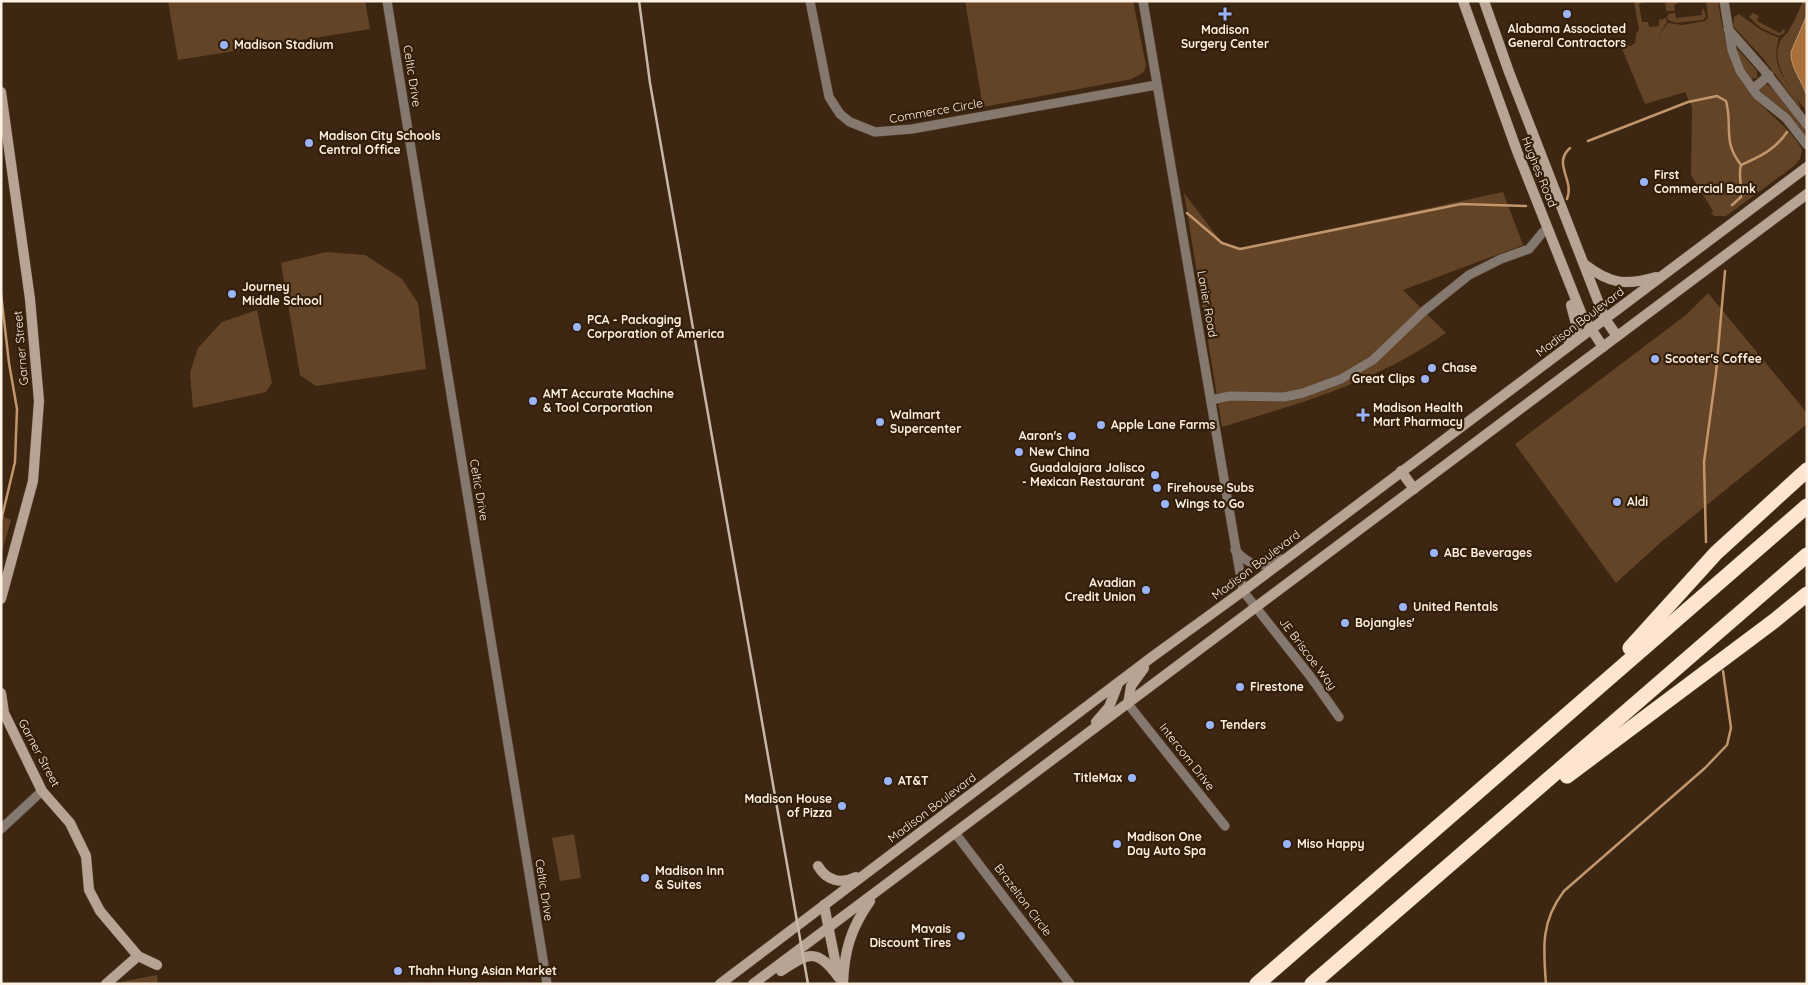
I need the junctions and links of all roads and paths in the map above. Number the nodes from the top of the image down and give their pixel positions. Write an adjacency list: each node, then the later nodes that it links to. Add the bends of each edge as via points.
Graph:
1 (387, 1): 58 (street, Celtic Drive)
2 (810, 1): 9 (street, Commerce Circle, via 828,97 850,122 875,132 912,129)
3 (1143, 1): 9 (street, Lanier Road)
4 (1462, 1): 14 (main road, Hughes Road)
5 (1484, 1): 18 (main road, Hughes Road)
6 (1724, 1): 7 (street)
7 (1727, 28): 8 (street); 10 (street, via 1736,62)
8 (1769, 75): 10 (street); 12 (street)
9 (1156, 84): 25 (street, Lanier Road)
10 (1753, 89): 13 (street, via 1766,104 1786,118)
11 (1, 92): 35 (main road, Garner Street, via 30,299 38,401 33,481)
12 (1807, 125)
13 (1807, 145)
14 (1522, 165): 17 (main road); 21 (main road, Hughes Road)
15 (1807, 167): 19 (main road, Madison Boulevard)
16 (1807, 194): 22 (main road)
17 (1543, 232): 24 (main road, via 1577,322 1575,334); 25 (street, via 1529,248 1469,275 1424,310 1373,360 1341,379 1284,397 1230,396)
18 (1584, 264): 19 (main road, via 1612,281 1627,283); 20 (main road, Hughes Road)
19 (1662, 275): 20 (main road, Madison Boulevard)
20 (1605, 319): 21 (main road, Madison Boulevard); 22 (main road, Hughes Road)
21 (1590, 330): 23 (main road, Hughes Road); 24 (main road, Madison Boulevard)
22 (1617, 336): 23 (main road)
23 (1603, 347): 28 (main road)
24 (1559, 353): 27 (main road, Madison Boulevard)
25 (1211, 400): 30 (street, Lanier Road)
26 (1807, 470): 40 (highway, via 1716,552)
27 (1401, 471): 28 (main road); 32 (main road, Madison Boulevard)
28 (1414, 489): 36 (main road)
29 (1807, 506): 40 (highway)
30 (1235, 550): 32 (street, via 1258,566); 33 (street, Lanier Road)
31 (1807, 554): 45 (highway)
32 (1287, 558): 33 (main road, Madison Boulevard)
33 (1243, 591): 36 (street); 37 (main road, Madison Boulevard)
34 (1807, 594): 45 (highway, via 1567,776)
35 (1, 599)
36 (1257, 606): 41 (main road); 42 (street, JE Briscoe Way)
37 (1152, 657): 38 (main road, Madison Boulevard); 41 (main road, via 1131,686)
38 (1118, 684): 43 (main road, via 1109,707); 49 (main road, Madison Boulevard)
39 (1, 693): 44 (main road, Garner Street, via 4,713)
40 (1589, 693): 63 (highway)
41 (1128, 704): 43 (main road); 46 (street, Intercom Drive)
42 (1339, 717)
43 (1084, 736): 48 (main road)
44 (42, 791): 47 (street); 54 (main road, Garner Street, via 70,823 86,856 89,890 100,911)
45 (1499, 822): 64 (highway)
46 (1225, 826)
47 (1, 830)
48 (955, 833): 51 (main road); 62 (street, Brazelton Circle)
49 (912, 838): 50 (main road, via 846,881 828,877); 52 (main road, Madison Boulevard)
50 (818, 866)
51 (875, 893): 53 (main road); 56 (main road, via 848,940)
52 (824, 906): 53 (main road); 59 (main road, Madison Boulevard)
53 (829, 927): 56 (main road); 60 (main road)
54 (138, 956): 55 (main road, Garner Street); 57 (main road)
55 (158, 965)
56 (841, 982): 61 (main road, via 828,964 812,955 803,956)
57 (106, 984)
58 (547, 984)
59 (720, 984)
60 (753, 984)
61 (759, 984)
62 (1070, 984)
63 (1257, 984)
64 (1312, 984)

